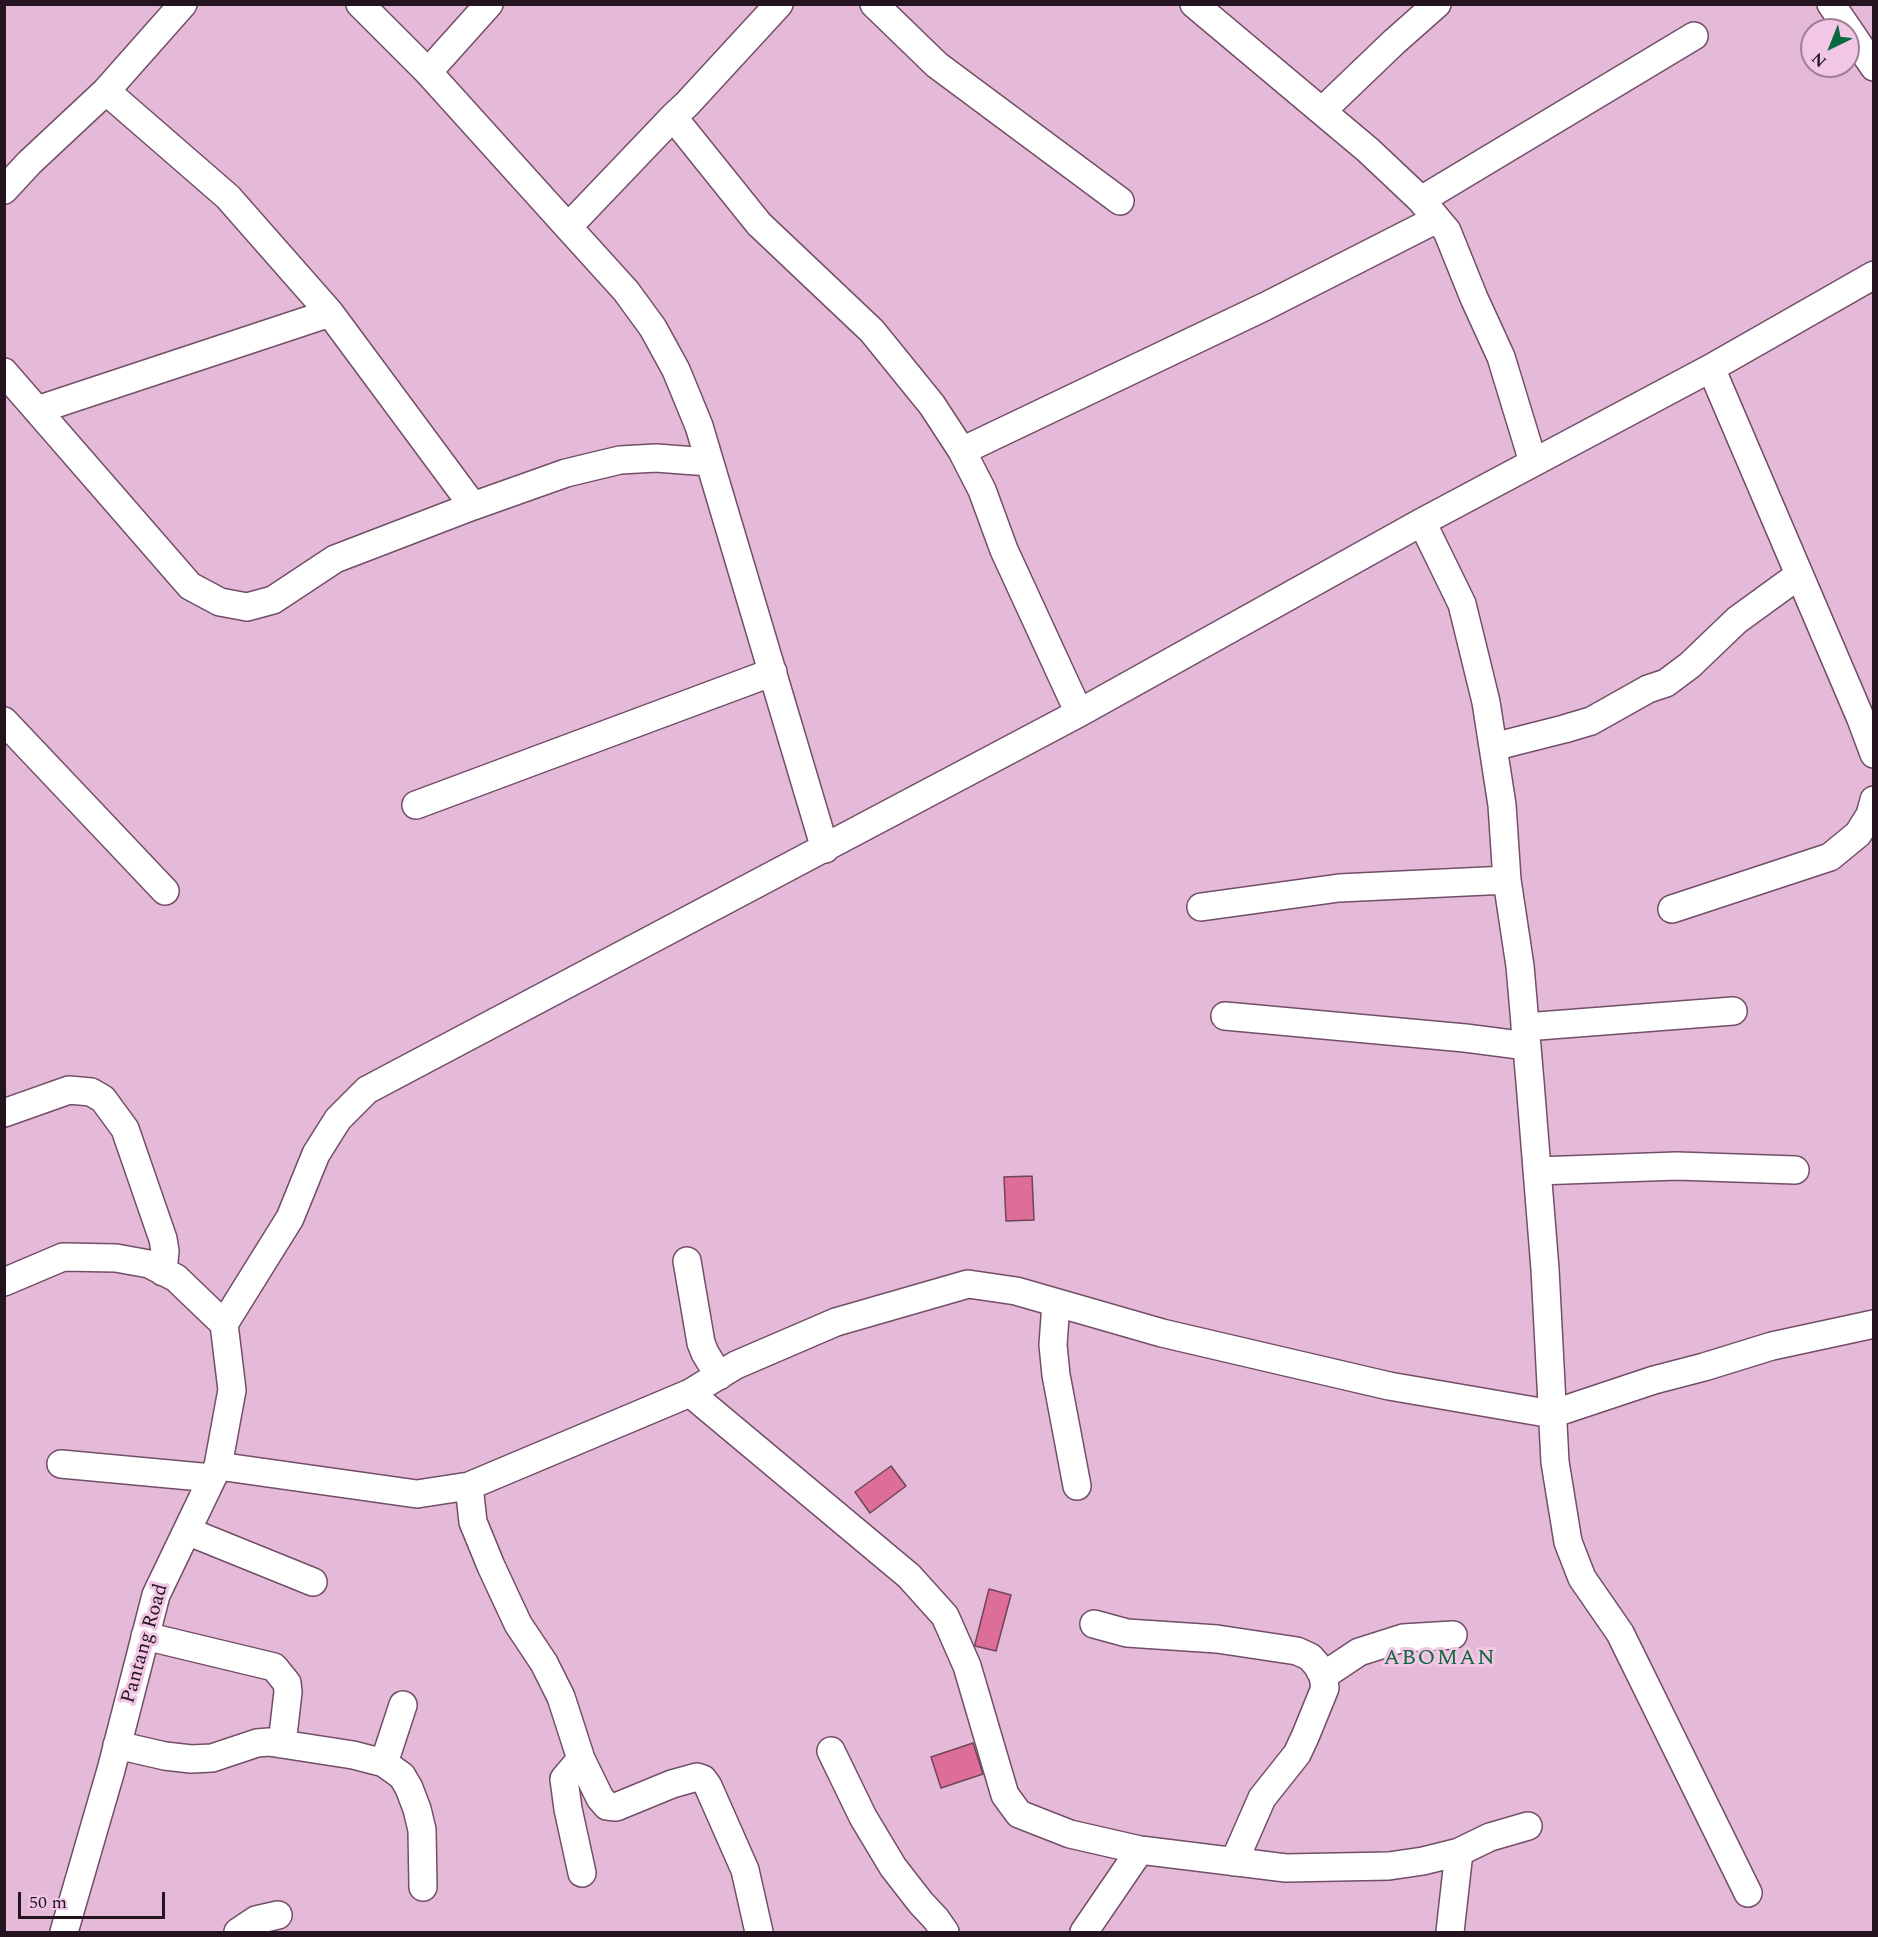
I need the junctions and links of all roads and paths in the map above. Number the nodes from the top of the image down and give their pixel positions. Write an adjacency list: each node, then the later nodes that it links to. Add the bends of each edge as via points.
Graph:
1 (183, 4): 12 (street)
2 (360, 4): 11 (street)
3 (489, 4): 11 (street)
4 (779, 4): 14 (street)
5 (874, 4): 16 (street, via 937,65)
6 (1194, 4): 13 (street)
7 (1437, 4): 13 (street)
8 (1831, 4): 10 (street)
9 (1694, 36): 17 (street)
10 (1874, 67)
11 (428, 72): 18 (street)
12 (106, 91): 15 (street); 20 (street, via 228,197)
13 (1322, 111): 17 (street)
14 (673, 117): 18 (street); 24 (street, via 759,224 872,331 932,405)
15 (4, 190)
16 (1120, 201)
17 (1429, 210): 24 (street, via 1253,312); 26 (street, via 1447,231 1501,357)
18 (568, 226): 25 (street, via 653,328 676,370)
19 (1872, 280): 21 (street)
20 (330, 313): 23 (street); 27 (street)
21 (1711, 368): 26 (street); 29 (street)
22 (4, 372): 23 (street)
23 (37, 410): 27 (street, via 190,586 220,602 247,607 273,600 335,559)
24 (962, 451): 31 (street)
25 (710, 462): 27 (street, via 620,460 566,473); 30 (street)
26 (1533, 462): 28 (street)
27 (473, 506)
28 (1422, 522): 31 (street); 33 (street, via 1462,604)
29 (1799, 575): 33 (street, via 1737,620 1666,683 1591,721); 34 (street)
30 (773, 672): 36 (street); 37 (street)
31 (1079, 713): 37 (street)
32 (4, 721): 39 (street)
33 (1493, 747): 38 (street)
34 (1874, 754)
35 (1874, 800): 41 (street, via 1858,834 1830,857)
36 (416, 805)
37 (825, 849): 52 (street, via 367,1090 338,1119 316,1154 290,1218)
38 (1507, 880): 40 (street, via 1339,888); 44 (street)
39 (165, 891)
40 (1201, 907)
41 (1672, 909)
42 (1733, 1011): 44 (street)
43 (1225, 1016): 44 (street, via 1465,1038)
44 (1526, 1036): 47 (street)
45 (4, 1113): 49 (street, via 69,1090 91,1092 103,1100 125,1129 163,1239)
46 (1795, 1170): 47 (street, via 1699,1166)
47 (1537, 1171): 56 (street)
48 (687, 1261): 54 (street, via 701,1343)
49 (163, 1272): 50 (street, via 149,1264 116,1258 63,1257); 52 (street, via 176,1278)
50 (4, 1282)
51 (1056, 1303): 54 (street, via 1016,1291 968,1284 836,1322); 56 (street, via 1162,1334 1389,1386); 60 (street, via 1056,1375)
52 (224, 1324): 58 (street, Pantang Road, via 232,1390)
53 (1874, 1324): 56 (street, via 1772,1346)
54 (719, 1376): 55 (street)
55 (690, 1394): 59 (street); 74 (street, via 909,1576 945,1616 967,1666 1005,1795 1019,1814 1070,1834)
56 (1552, 1414): 79 (street, via 1568,1542 1582,1578 1620,1633)
57 (61, 1464): 58 (street)
58 (215, 1472): 59 (street, via 417,1494); 61 (street, Pantang Road)
59 (469, 1486): 71 (street, via 473,1522 482,1544 518,1624 561,1697)
60 (1077, 1486)
61 (187, 1531): 62 (street); 65 (street, Pantang Road, via 156,1595)
62 (313, 1582)
63 (1094, 1624): 66 (street, via 1127,1633 1218,1639 1298,1651 1310,1657)
64 (1453, 1635): 66 (street, via 1403,1638 1359,1652)
65 (145, 1636): 68 (street, via 274,1667 287,1683 288,1692); 69 (street, Pantang Road)
66 (1323, 1676): 76 (street, via 1325,1688 1297,1754 1262,1798)
67 (403, 1705): 72 (street)
68 (282, 1744): 69 (street, via 257,1743 212,1758 191,1759); 72 (street)
69 (117, 1745): 81 (street, Pantang Road)
70 (831, 1751): 84 (street, via 893,1868)
71 (581, 1759): 77 (street, via 564,1779); 83 (street, via 607,1806 616,1807 697,1777 703,1779 745,1870)
72 (384, 1763): 78 (street, via 402,1776 417,1809 422,1830)
73 (1528, 1826): 75 (street, via 1490,1837)
74 (1140, 1850): 76 (street); 85 (street)
75 (1459, 1852): 76 (street, via 1389,1866 1286,1868); 86 (street)
76 (1234, 1862)
77 (582, 1874)
78 (423, 1887)
79 (1748, 1893)
80 (278, 1915): 82 (street, via 256,1920)
81 (64, 1932)
82 (238, 1932)
83 (759, 1932)
84 (945, 1932)
85 (1084, 1932)
86 (1450, 1932)

